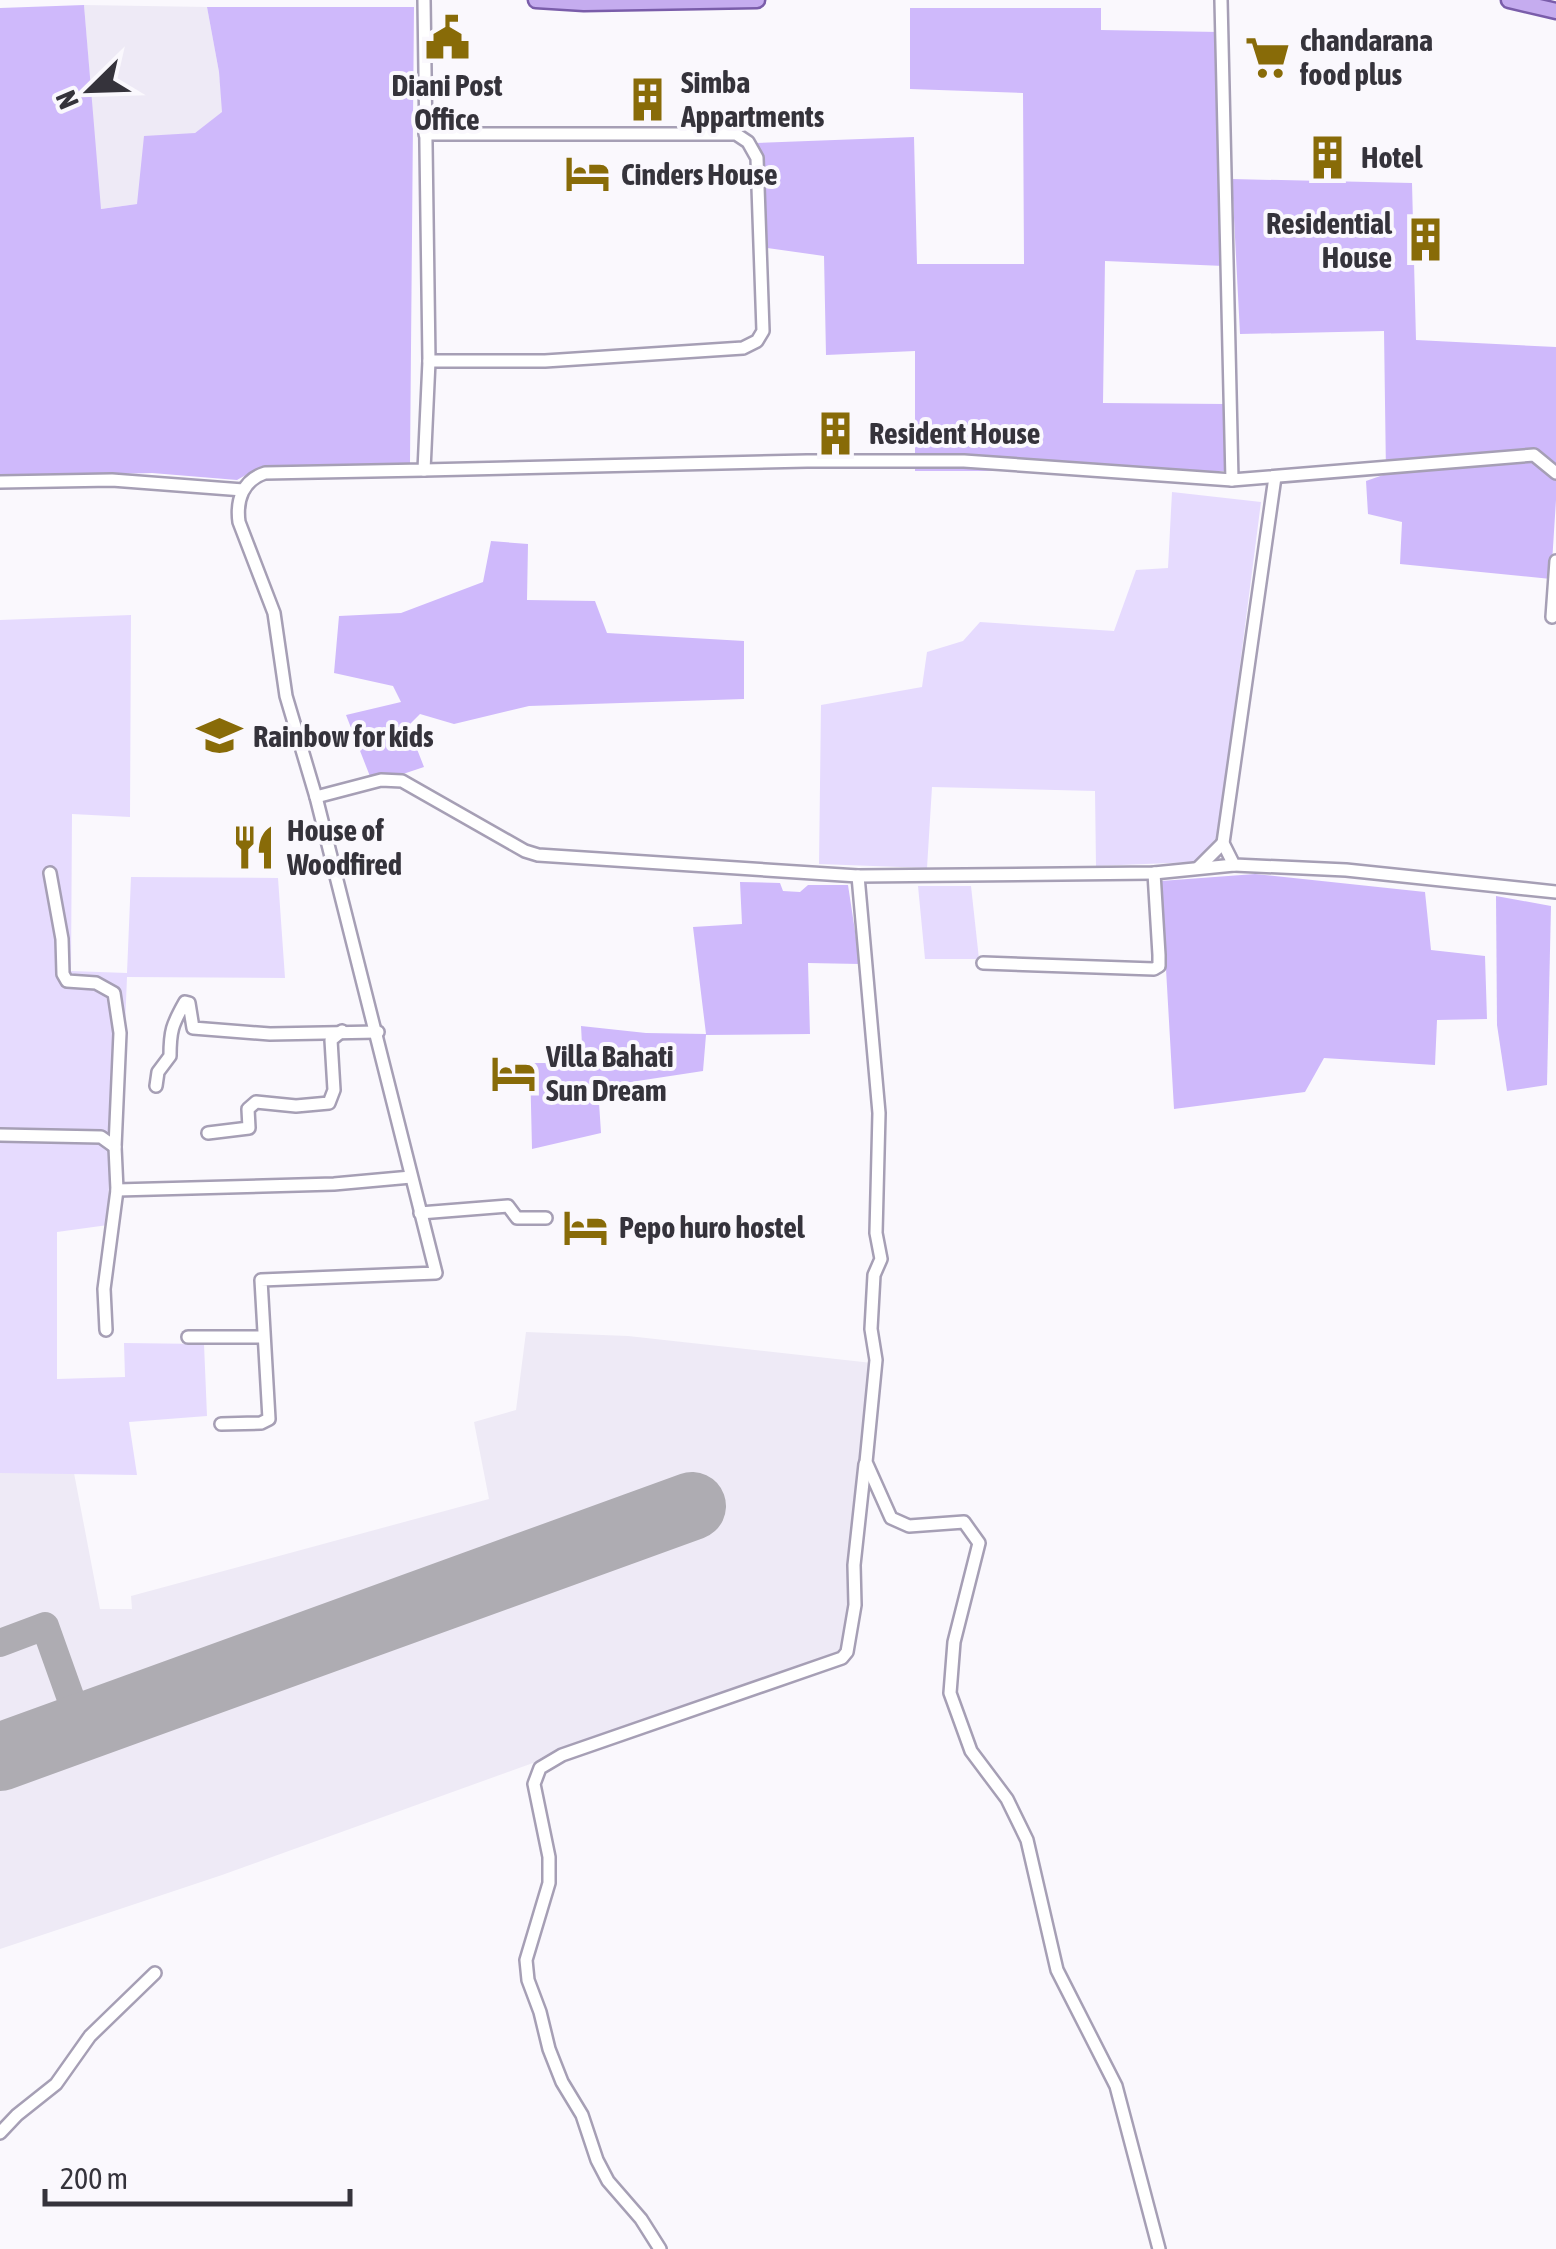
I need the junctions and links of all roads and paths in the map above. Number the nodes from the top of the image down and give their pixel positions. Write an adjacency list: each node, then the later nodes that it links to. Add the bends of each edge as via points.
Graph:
1 (424, 0): 7 (street)
2 (536, 0): 3 (main road)
3 (757, 0)
4 (1221, 0): 12 (street)
5 (1509, 0): 6 (main road)
6 (1556, 11)
7 (425, 134): 8 (street); 8 (street, via 736,134 757,158 763,332 743,348)
8 (429, 361): 9 (street)
9 (424, 470): 12 (street, via 964,461); 14 (street, via 265,473)
10 (1556, 473): 11 (street, via 1534,455)
11 (1275, 477): 12 (street); 18 (street)
12 (1232, 480)
13 (0, 482): 14 (street, via 112,480)
14 (243, 490): 17 (street, via 239,522 274,613 286,696)
15 (1556, 562): 16 (street)
16 (1552, 617)
17 (316, 797): 23 (street, via 392,779 538,855); 27 (street)
18 (1223, 843): 19 (street); 20 (street)
19 (1234, 865): 20 (street); 24 (street)
20 (1198, 868): 21 (street)
21 (1154, 873): 23 (street); 25 (street, via 1159,966)
22 (50, 874): 31 (street, via 63,974 67,981 96,983 114,993 120,1033)
23 (858, 876): 40 (street, via 879,1112 876,1232 882,1259 874,1275 876,1360)
24 (1556, 892)
25 (983, 963)
26 (342, 1031): 27 (street); 28 (street, via 193,1028 185,1002 172,1024 170,1056); 29 (street, via 331,1040 329,1103 256,1102 248,1109 249,1128)
27 (378, 1032): 32 (street)
28 (156, 1086)
29 (208, 1133)
30 (0, 1135): 31 (street, via 100,1136)
31 (114, 1147): 33 (street)
32 (411, 1178): 33 (street); 34 (street)
33 (117, 1190): 36 (street, via 104,1289)
34 (420, 1212): 35 (street, via 508,1206 517,1218); 37 (street, via 436,1273 264,1279)
35 (546, 1218)
36 (106, 1330)
37 (263, 1337): 38 (street); 39 (street, via 270,1420)
38 (188, 1338)
39 (221, 1424)
40 (866, 1462): 43 (street, via 855,1605 842,1658 562,1755 540,1768 534,1784 549,1883 526,1960 528,1980 562,2082 608,2181); 44 (street, via 891,1518 909,1526 964,1522 979,1543 954,1642 950,1693 972,1751 1008,1798 1027,1840 1057,1970 1116,2086)
41 (156, 1973): 42 (street, via 90,2036 56,2084)
42 (0, 2133)
43 (660, 2249)
44 (1159, 2249)

